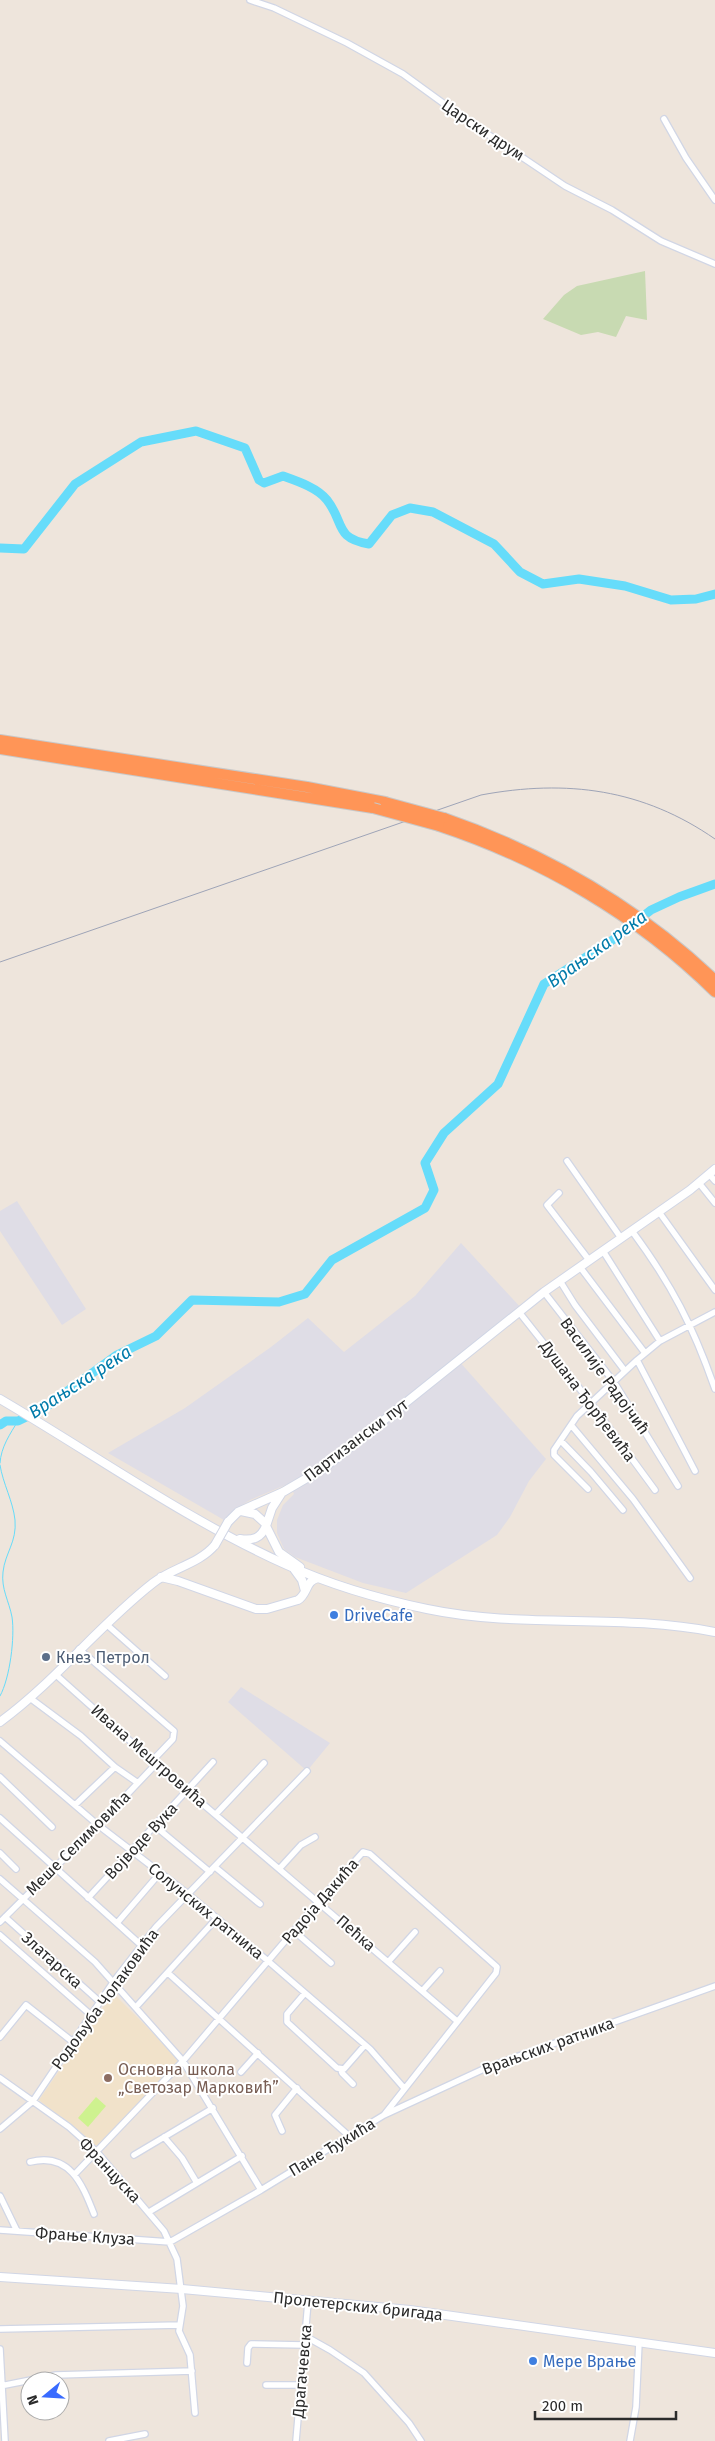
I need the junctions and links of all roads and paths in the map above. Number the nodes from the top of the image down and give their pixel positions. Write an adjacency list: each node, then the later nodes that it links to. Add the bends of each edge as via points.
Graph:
1 (250, 0): 4 (street, Царски друм, via 347,43 403,74 566,186 662,241)
2 (664, 119): 3 (street)
3 (715, 200)
4 (715, 264)
5 (0, 740): 7 (highway, bridge, via 307,787 385,802)
6 (0, 750): 7 (highway, bridge, via 373,808)
7 (442, 822): 8 (highway, via 539,867 628,914)
8 (644, 926): 9 (highway); 10 (highway)
9 (715, 980)
10 (715, 992)
11 (567, 1161): 19 (street)
12 (712, 1171): 13 (street, Партизански пут); 14 (main road, Партизански пут)
13 (715, 1181)
14 (699, 1183): 16 (street); 17 (main road, Партизански пут)
15 (559, 1193): 21 (street, via 546,1205)
16 (715, 1203)
17 (659, 1212): 18 (main road, Партизански пут); 24 (street)
18 (632, 1231): 19 (main road, Партизански пут); 28 (street, via 666,1279)
19 (621, 1238): 20 (main road, Партизански пут)
20 (603, 1251): 21 (main road, Партизански пут); 29 (street)
21 (590, 1260): 22 (main road, Партизански пут)
22 (580, 1266): 23 (main road, Партизански пут); 30 (street)
23 (560, 1281): 25 (main road, Партизански пут); 32 (street)
24 (715, 1290)
25 (544, 1292): 26 (main road, Партизански пут); 33 (street, Василије Радојчић)
26 (520, 1312): 36 (street, Душана Ђорђевића); 43 (main road, Партизански пут, via 333,1461)
27 (715, 1312): 28 (street)
28 (690, 1323): 29 (street); 34 (street)
29 (660, 1341): 30 (street)
30 (646, 1353): 31 (street)
31 (637, 1360): 32 (street); 39 (street)
32 (625, 1371): 33 (street)
33 (614, 1382): 36 (street); 40 (street, Василије Радојчић)
34 (715, 1390)
35 (0, 1399): 47 (main road)
36 (591, 1403): 37 (street); 42 (street, Душана Ђорђевића)
37 (570, 1425): 38 (street); 53 (street, via 633,1499)
38 (561, 1441): 41 (street, via 554,1455); 44 (street)
39 (695, 1471)
40 (678, 1486)
41 (588, 1489)
42 (655, 1490)
43 (283, 1492): 45 (main road, Партизански пут); 46 (main road)
44 (623, 1510)
45 (241, 1511): 46 (main road, via 255,1514); 48 (main road, Партизански пут, bridge, via 228,1522 208,1552)
46 (266, 1525): 47 (main road, via 262,1535 253,1540); 50 (main road, via 279,1552)
47 (234, 1538): 49 (main road)
48 (180, 1567): 51 (main road, Партизански пут); 54 (main road, via 184,1579)
49 (292, 1568): 50 (main road); 55 (main road, via 302,1580)
50 (304, 1572): 52 (main road)
51 (160, 1577): 54 (main road); 56 (main road, Партизански пут)
52 (318, 1578): 55 (main road, via 310,1582); 57 (main road, via 376,1597 434,1610 507,1619 665,1625)
53 (690, 1578)
54 (191, 1585): 55 (main road, via 260,1609 298,1600)
55 (305, 1591)
56 (106, 1624): 58 (main road, Партизански пут); 60 (street)
57 (715, 1632)
58 (79, 1649): 59 (main road, Партизански пут); 64 (street, Меше Селимовића, via 175,1734)
59 (55, 1674): 61 (main road, Партизански пут); 64 (street, Ивана Мештровића)
60 (165, 1676)
61 (30, 1698): 62 (main road, Партизански пут); 67 (street, via 81,1736)
62 (0, 1722)
63 (0, 1742): 72 (street, Солунских ратника)
64 (155, 1762): 70 (street, Меше Селимовића); 71 (street, Ивана Мештровића)
65 (213, 1762): 71 (street, Војводе Вука)
66 (264, 1763): 73 (street)
67 (115, 1767): 70 (street); 72 (street)
68 (306, 1771): 78 (street, Родољуба Чолаковића)
69 (0, 1777): 77 (street)
70 (138, 1783): 75 (street, Меше Селимовића)
71 (188, 1790): 73 (street, Ивана Мештровића); 76 (street, Војводе Вука)
72 (74, 1804): 75 (street, Солунских ратника)
73 (216, 1814): 78 (street, Ивана Мештровића)
74 (0, 1818): 83 (street)
75 (98, 1825): 80 (street, Солунских ратника); 83 (street, Меше Селимовића)
76 (155, 1826): 80 (street, Војводе Вука); 86 (street)
77 (52, 1827)
78 (244, 1837): 82 (street, Родољуба Чолаковића); 84 (street, Пећка)
79 (315, 1838): 84 (street, via 301,1845)
80 (132, 1851): 87 (street, Солунских ратника); 91 (street, Војводе Вука)
81 (0, 1854): 85 (street)
82 (215, 1867): 86 (street, Родољуба Чолаковића); 93 (street)
83 (55, 1868): 90 (street, Меше Селимовића); 91 (street)
84 (280, 1868): 92 (street, Пећка)
85 (16, 1869)
86 (210, 1872): 89 (street, Родољуба Чолаковића)
87 (160, 1873): 89 (street, Солунских ратника); 97 (street)
88 (0, 1879): 90 (street)
89 (188, 1894): 95 (street, Солунских ратника); 101 (street, Родољуба Чолаковића)
90 (22, 1898): 94 (street, Меше Селимовића); 108 (street)
91 (88, 1898): 97 (street)
92 (319, 1901): 98 (street, Радоја Дакића); 103 (street, Пећка); 105 (street, Радоја Дакића, via 363,1852 370,1854)
93 (260, 1904)
94 (5, 1917): 96 (street, Меше Селимовића); 112 (street, Златарска)
95 (217, 1918): 102 (street, Солунских ратника); 107 (street)
96 (0, 1922)
97 (117, 1922): 101 (street)
98 (294, 1931): 102 (street, Радоја Дакића); 104 (street)
99 (415, 1932): 103 (street)
100 (0, 1935): 114 (street)
101 (141, 1945): 108 (street, Родољуба Чолаковића)
102 (268, 1961): 111 (street, Солунских ратника); 115 (street, Радоја Дакића)
103 (388, 1961): 110 (street, Пећка)
104 (331, 1963)
105 (498, 1968): 116 (street, Пане Ђукића)
106 (440, 1971): 110 (street)
107 (168, 1973): 113 (street); 115 (street)
108 (114, 1981): 112 (street, Родољуба Чолаковића); 113 (street)
109 (715, 1986): 131 (street, Врањских ратника, via 488,2067)
110 (423, 1990): 116 (street, Пећка)
111 (305, 1994): 119 (street, Солунских ратника); 122 (street, via 287,2014 287,2022)
112 (100, 2002): 114 (street, Родољуба Чолаковића)
113 (136, 2007): 121 (street)
114 (91, 2015): 118 (street, Родољуба Чолаковића)
115 (220, 2018): 120 (street); 121 (street, Радоја Дакића)
116 (458, 2021): 127 (street, Пане Ђукића)
117 (0, 2037): 118 (street, via 26,2006)
118 (73, 2042): 128 (street, Родољуба Чолаковића)
119 (365, 2045): 122 (street); 127 (street, Солунских ратника)
120 (258, 2053): 123 (street); 126 (street)
121 (183, 2061): 130 (street); 137 (street, Радоја Дакића)
122 (342, 2070): 125 (street)
123 (241, 2072)
124 (0, 2078): 128 (street, Француска)
125 (354, 2084)
126 (297, 2088): 134 (street, via 276,2115); 135 (street)
127 (404, 2088): 129 (street, Пане Ђукића)
128 (33, 2101): 133 (street, Родољуба Чолаковића); 137 (street, Француска)
129 (392, 2104): 131 (street); 132 (street, Пане Ђукића)
130 (213, 2108): 136 (street); 139 (street)
131 (396, 2112): 132 (street, Врањских ратника)
132 (384, 2115): 135 (street, Пане Ђукића)
133 (0, 2129)
134 (282, 2131)
135 (349, 2136): 143 (street, Пане Ђукића)
136 (164, 2137): 138 (street); 142 (street)
137 (97, 2152): 141 (street, Радоја Дакића); 145 (street, Француска)
138 (134, 2155)
139 (242, 2156): 142 (street); 143 (street)
140 (30, 2162): 141 (street, via 50,2160)
141 (75, 2174): 146 (street)
142 (198, 2183): 145 (street)
143 (261, 2190): 149 (street, Пане Ђукића)
144 (0, 2196): 148 (street)
145 (149, 2212): 149 (street, Француска)
146 (94, 2214)
147 (0, 2230): 148 (street, Фрање Клуза)
148 (18, 2231): 149 (street, Фрање Клуза)
149 (170, 2242): 151 (street, Француска, via 178,2260)
150 (0, 2277): 151 (main road, Пролетерских бригада)
151 (182, 2290): 152 (main road, Пролетерских бригада); 153 (street, Француска)
152 (308, 2302): 155 (street, Драгачевска); 156 (main road, Пролетерских бригада, via 410,2310)
153 (180, 2325): 154 (street); 161 (street)
154 (0, 2328)
155 (305, 2336): 157 (street, Драгачевска); 170 (street, via 364,2373)
156 (639, 2342): 159 (main road, Пролетерских бригада); 171 (street, via 636,2406)
157 (304, 2344): 160 (street, via 251,2344); 163 (street, Драгачевска)
158 (0, 2349): 164 (street)
159 (715, 2353)
160 (247, 2363)
161 (192, 2371): 164 (street, via 56,2375); 165 (street)
162 (266, 2385): 163 (street)
163 (301, 2385): 169 (street, Драгачевска)
164 (1, 2386): 167 (street)
165 (195, 2413)
166 (145, 2434): 168 (street)
167 (5, 2441)
168 (109, 2441)
169 (296, 2441)
170 (421, 2441)
171 (630, 2441)

